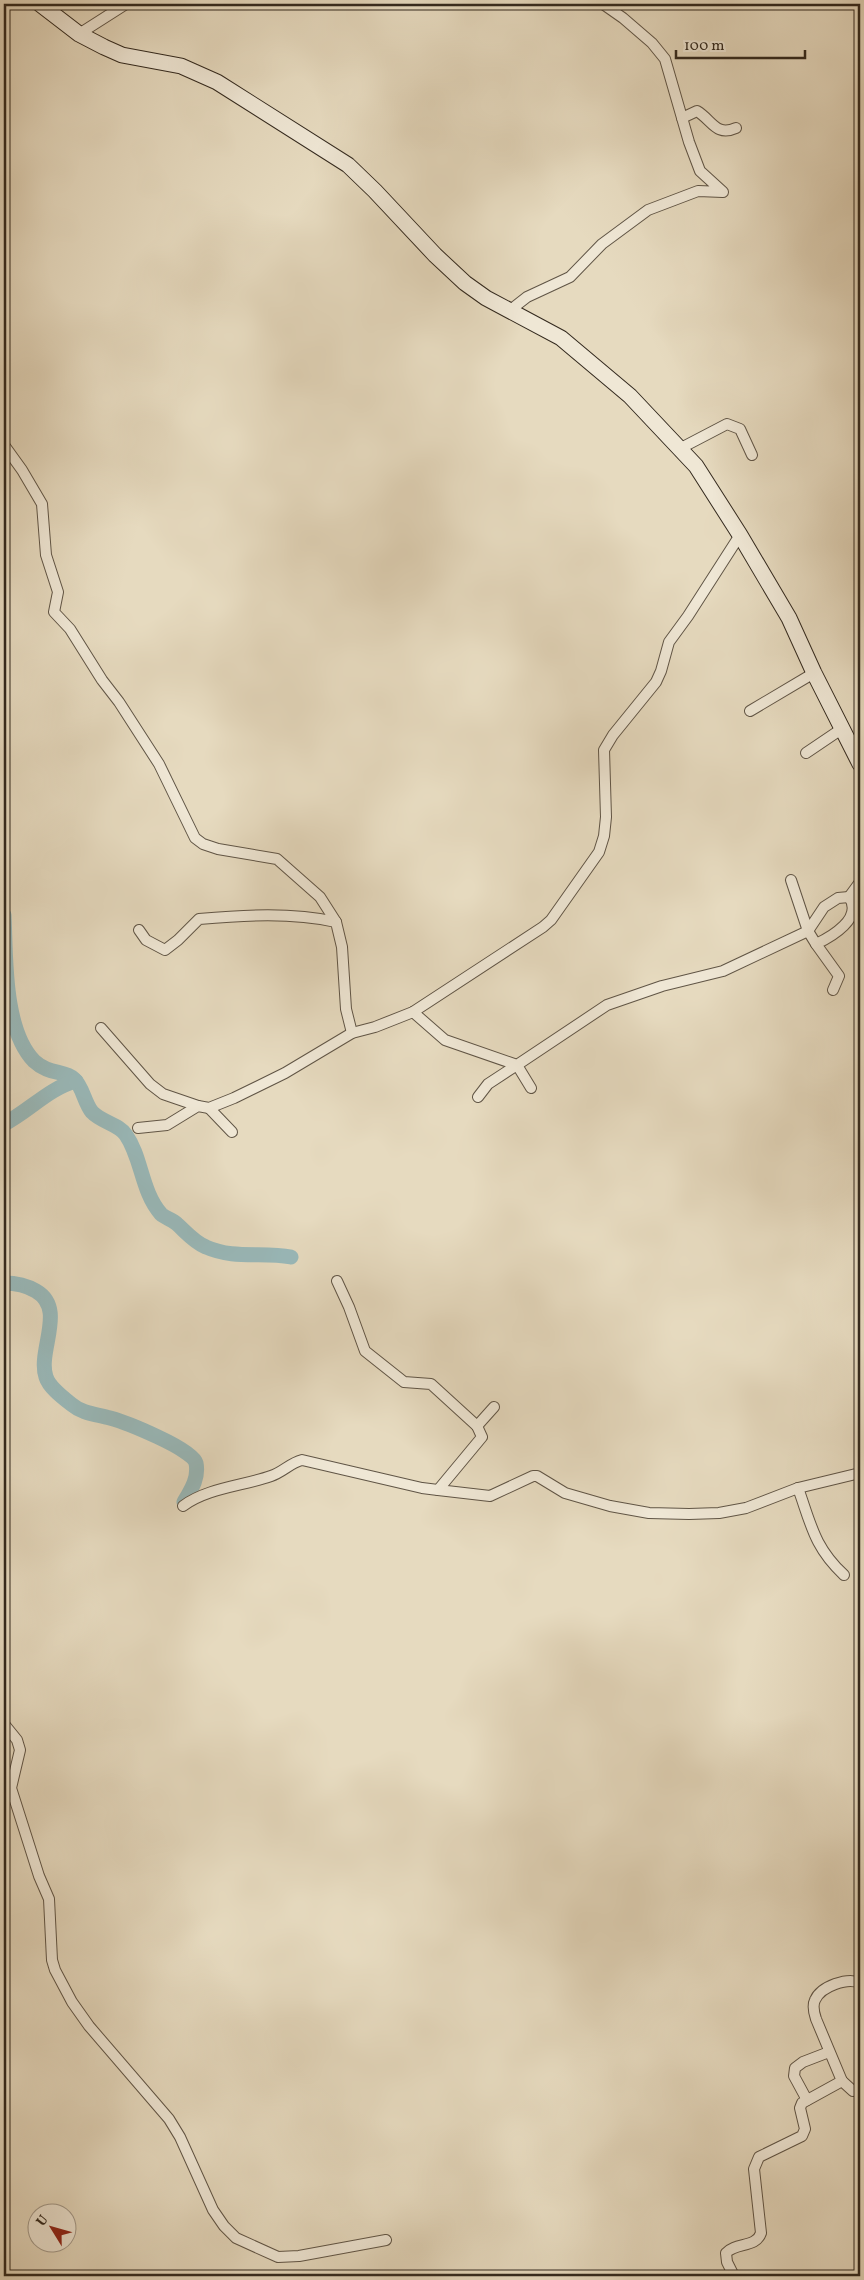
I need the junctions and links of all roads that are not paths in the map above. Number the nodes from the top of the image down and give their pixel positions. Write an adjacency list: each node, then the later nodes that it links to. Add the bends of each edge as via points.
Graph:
1 (40, 4): 4 (street)
2 (126, 4): 4 (street)
3 (603, 4): 5 (street, via 652,43 665,59)
4 (79, 34): 9 (street, via 122,55 199,72 279,121 354,170 456,275)
5 (682, 118): 6 (street, via 697,111 721,131); 7 (street)
6 (736, 128)
7 (700, 171): 8 (street, via 702,182); 8 (street, via 724,192)
8 (698, 191): 9 (street, via 648,210 598,248 570,277 527,297)
9 (508, 311): 11 (street, via 561,338 621,388)
10 (4, 445): 22 (street, via 42,504 46,555 58,592 54,612 70,629 159,764 195,838 218,849 277,859 320,897)
11 (681, 448): 12 (street, via 727,424 740,429); 13 (street, via 701,473)
12 (752, 455)
13 (740, 535): 14 (street, via 789,618); 27 (street, via 669,642 656,682 606,745 603,758 606,817 599,852 543,927)
14 (814, 673): 15 (street); 16 (street)
15 (750, 711)
16 (843, 728): 17 (street); 18 (street)
17 (806, 753)
18 (860, 764)
19 (791, 880): 24 (street)
20 (860, 882): 21 (street)
21 (850, 897): 24 (street, via 838,898 824,907); 25 (street, via 854,909 845,926)
22 (336, 922): 23 (street, via 274,915 198,919 165,950 146,940); 29 (street)
23 (139, 930)
24 (808, 931): 25 (street); 30 (street, via 723,971 662,986 607,1005)
25 (816, 944): 26 (street, via 839,976)
26 (833, 990)
27 (413, 1012): 29 (street); 30 (street, via 445,1040)
28 (101, 1028): 33 (street, via 150,1084 163,1094)
29 (352, 1034): 34 (street, via 285,1073)
30 (517, 1065): 31 (street); 32 (street, via 488,1084)
31 (531, 1088)
32 (478, 1097)
33 (198, 1106): 34 (street); 35 (street, via 166,1125)
34 (209, 1108): 36 (street)
35 (138, 1128)
36 (232, 1132)
37 (337, 1280): 39 (street, via 365,1352 404,1382 431,1384)
38 (494, 1407): 39 (street)
39 (477, 1426): 42 (street, via 482,1436)
40 (860, 1473): 41 (street)
41 (798, 1488): 42 (street, via 746,1508 689,1514 649,1513 610,1506 565,1493 537,1476 529,1476 490,1496); 44 (street, via 823,1554)
42 (438, 1490): 43 (street, via 302,1460 274,1475 196,1498)
43 (183, 1506)
44 (844, 1575)
45 (4, 1724): 51 (street, via 17,1740 20,1750 11,1788 49,1899 55,1970 89,2026 169,2119 224,2226 236,2238 278,2257)
46 (860, 1983): 47 (street, via 845,1980 815,1999 813,2010)
47 (829, 2052): 48 (street); 50 (street, via 795,2068 794,2076)
48 (842, 2080): 49 (street); 50 (street)
49 (852, 2090)
50 (807, 2100): 52 (street, via 800,2108 804,2133 759,2157 754,2165 761,2233 758,2239 726,2253)
51 (386, 2240)
52 (734, 2276)

